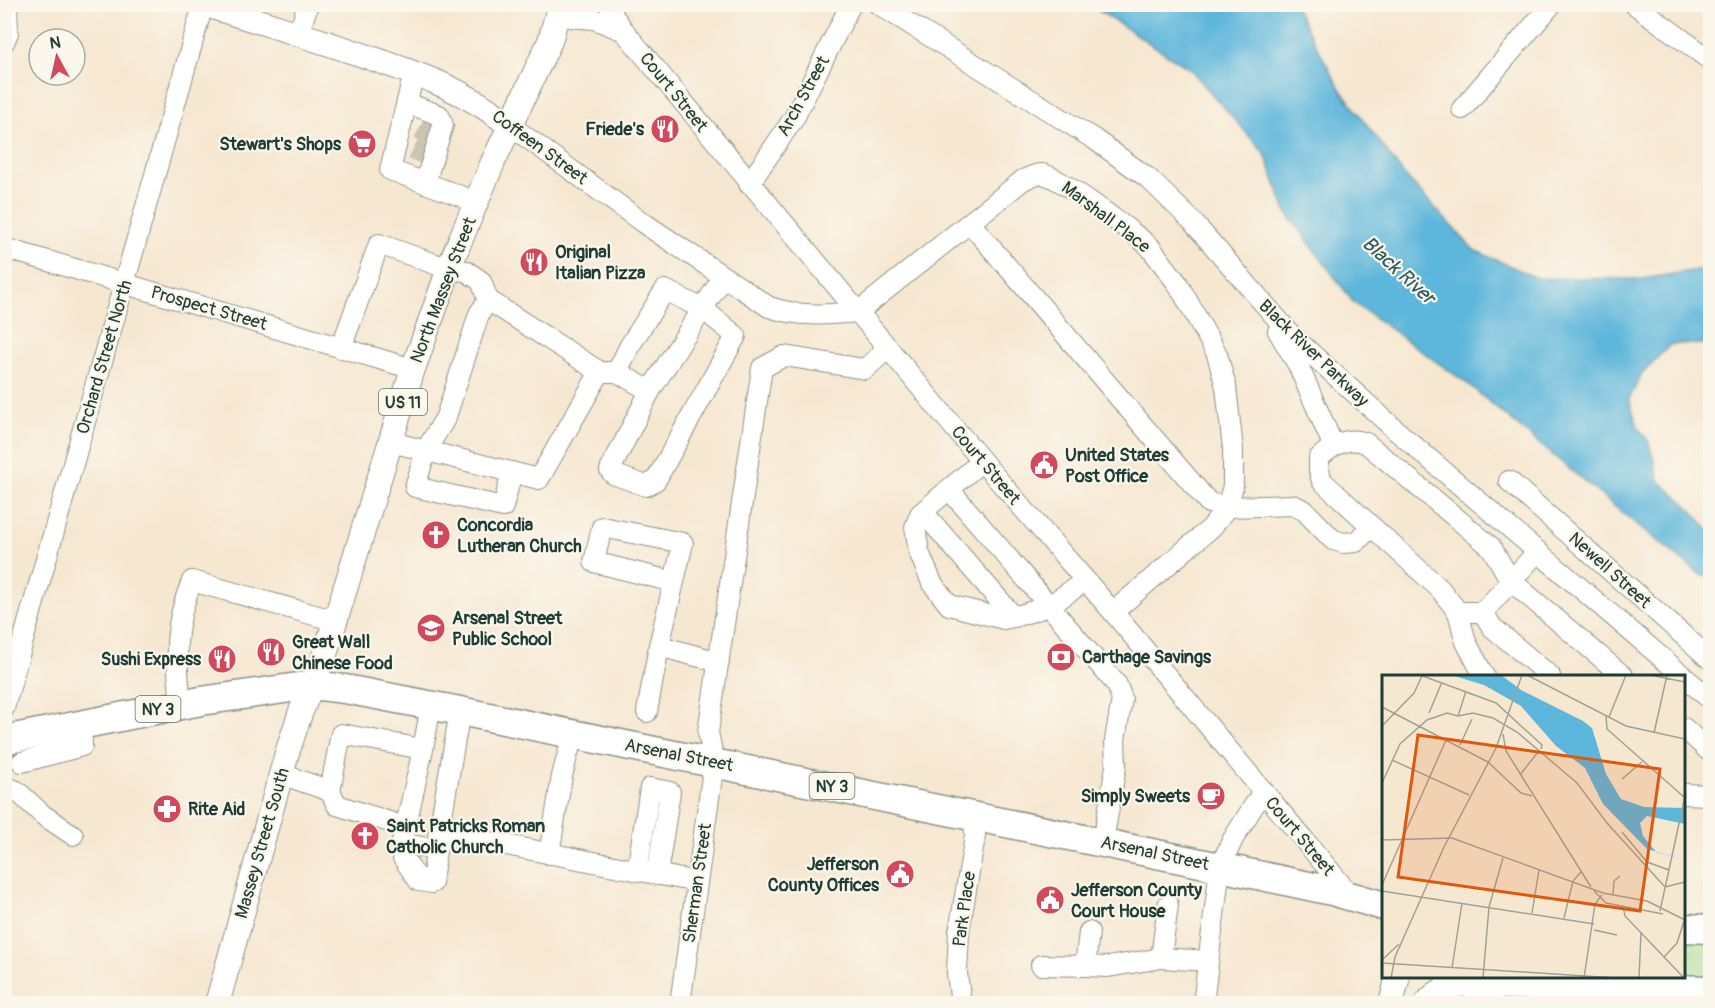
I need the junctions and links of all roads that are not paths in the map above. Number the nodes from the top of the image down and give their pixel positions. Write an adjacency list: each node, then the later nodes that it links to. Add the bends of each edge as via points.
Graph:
1 (7, 4): 12 (street, via 8,33)
2 (308, 4): 11 (street)
3 (609, 4): 10 (street, Court Street)
4 (851, 4): 20 (street, Arch Street, via 794,118)
5 (878, 4): 28 (street, Black River Parkway, via 1148,178 1191,220)
6 (1552, 4): 15 (street)
7 (1634, 4): 13 (street)
8 (203, 5): 11 (main road, Coffeen Street); 26 (street, Orchard Street North)
9 (559, 10): 10 (street); 17 (main road, North Massey Street / US 11, via 550,41)
10 (624, 31): 20 (street, Court Street)
11 (298, 33): 14 (main road, Coffeen Street)
12 (4, 42)
13 (1710, 60)
14 (414, 73): 16 (street); 17 (main road, Coffeen Street, via 473,99)
15 (1462, 109)
16 (420, 125): 18 (street); 18 (street)
17 (511, 126): 21 (main road, North Massey Street / US 11); 25 (street, Coffeen Street)
18 (417, 151): 19 (street); 19 (street, via 390,170)
19 (425, 183): 21 (street)
20 (749, 184): 30 (street, Court Street)
21 (477, 202): 24 (main road, North Massey Street / US 11)
22 (970, 223): 30 (street, Marshall Place); 43 (street, via 1209,503); 43 (street, Marshall Place, via 1023,180 1041,174 1059,181 1150,247 1178,284 1217,354 1226,387 1233,449 1233,486)
23 (4, 248): 26 (street, Prospect Street)
24 (449, 269): 27 (street, via 466,271 481,281); 31 (street, via 379,244); 33 (main road, North Massey Street / US 11)
25 (723, 277): 29 (street); 30 (street, Coffeen Street, via 768,307 789,314)
26 (124, 283): 31 (street, Prospect Street); 68 (street, Orchard Street North)
27 (488, 300): 34 (street); 38 (street, via 479,314 446,417)
28 (1263, 305): 37 (street, via 1298,365); 46 (street, Black River Parkway, via 1399,432)
29 (703, 309): 34 (street, via 665,290); 35 (street); 35 (street, via 736,336 656,480 646,486 610,470)
30 (858, 312): 32 (street, Court Street)
31 (341, 348): 33 (street, Prospect Street)
32 (888, 348): 39 (street, Court Street); 58 (street, Sherman Street, via 865,369 784,356 762,368)
33 (413, 369): 36 (main road, North Massey Street / US 11)
34 (609, 372): 35 (street); 40 (street, via 539,479)
35 (650, 391)
36 (391, 441): 38 (street); 55 (main road, North Massey Street / US 11)
37 (1333, 445): 45 (street, via 1319,458 1322,481); 48 (street, via 1350,440 1366,442 1491,547)
38 (426, 450): 40 (street); 40 (street, via 415,487 503,507)
39 (982, 461): 42 (street); 47 (street, Court Street)
40 (512, 472)
41 (1509, 481): 57 (street, Newell Street)
42 (949, 489): 44 (street); 50 (street)
43 (1227, 507): 45 (street, via 1293,505 1304,510 1333,540 1344,543 1356,542); 51 (street, Marshall Place, via 1212,527)
44 (923, 512): 54 (street); 54 (street, via 915,527 918,552 932,584 949,605)
45 (1371, 527): 52 (street, via 1440,589)
46 (1538, 551): 48 (street); 62 (street, Black River Parkway)
47 (1086, 580): 50 (street); 51 (street, Court Street)
48 (1511, 581): 53 (street); 61 (street)
49 (674, 582): 56 (street)
50 (1049, 606): 54 (street); 87 (street, via 1122,693 1114,740 1116,766)
51 (1113, 612): 80 (street, Court Street)
52 (1458, 612): 53 (street); 59 (street, via 1466,642)
53 (1483, 612): 60 (street, via 1492,627)
54 (1014, 618)
55 (336, 621): 64 (main road, North Massey Street / US 11); 66 (street, via 192,581 179,618 176,644)
56 (659, 646): 58 (street); 70 (street)
57 (1710, 659)
58 (719, 662): 76 (street, Sherman Street, via 708,732)
59 (1483, 675)
60 (1549, 675)
61 (1622, 675)
62 (1682, 675)
63 (1685, 677): 65 (street, Black River Parkway)
64 (312, 685): 66 (highway, Arsenal Street / NY 3); 67 (highway, Arsenal Street / NY 3); 77 (main road, Massey Street South / US 11)
65 (1710, 699)
66 (181, 705): 73 (highway, Arsenal Street / NY 3, via 81,725)
67 (431, 706): 69 (highway, Arsenal Street / NY 3); 74 (street)
68 (4, 708)
69 (460, 711): 72 (highway, Arsenal Street / NY 3); 86 (street)
70 (646, 712)
71 (1685, 730): 75 (street)
72 (573, 734): 76 (highway, Arsenal Street / NY 3); 88 (street)
73 (16, 746): 78 (street)
74 (423, 749): 79 (street, via 341,734); 85 (street)
75 (1710, 752)
76 (714, 762): 83 (highway, Arsenal Street / NY 3); 92 (street, Sherman Street)
77 (281, 774): 79 (street); 108 (main road, Massey Street South / US 11)
78 (11, 789): 84 (street)
79 (330, 791): 85 (street, via 337,805)
80 (1263, 791): 89 (street); 93 (street, Court Street)
81 (1685, 792): 82 (street)
82 (1710, 795)
83 (974, 815): 87 (highway, Arsenal Street / NY 3); 110 (street, Park Place, via 975,836 957,973)
84 (73, 835)
85 (403, 835): 86 (street); 86 (street, via 403,858 419,881 432,883)
86 (437, 841): 88 (street)
87 (1103, 842): 89 (highway, Arsenal Street / NY 3)
88 (549, 854): 90 (street)
89 (1220, 867): 93 (highway, Arsenal Street / NY 3); 101 (street)
90 (637, 871): 91 (street); 91 (street, via 650,788 670,792)
91 (657, 874): 92 (street)
92 (698, 882): 109 (street, Sherman Street)
93 (1351, 896): 95 (highway, NY 3); 96 (highway, NY 3)
94 (1168, 905): 100 (street)
95 (1382, 906)
96 (1382, 918)
97 (1685, 928): 98 (highway)
98 (1710, 929)
99 (1089, 932): 103 (street)
100 (1161, 958): 101 (street); 103 (street, via 1108,967)
101 (1208, 961): 111 (street)
102 (1041, 964): 103 (street)
103 (1085, 966)
104 (1398, 978): 112 (main road)
105 (1446, 985): 107 (highway)
106 (1710, 990): 107 (highway)
107 (1593, 995)
108 (217, 1004)
109 (681, 1004)
110 (961, 1004)
111 (1203, 1004)
112 (1391, 1004)

